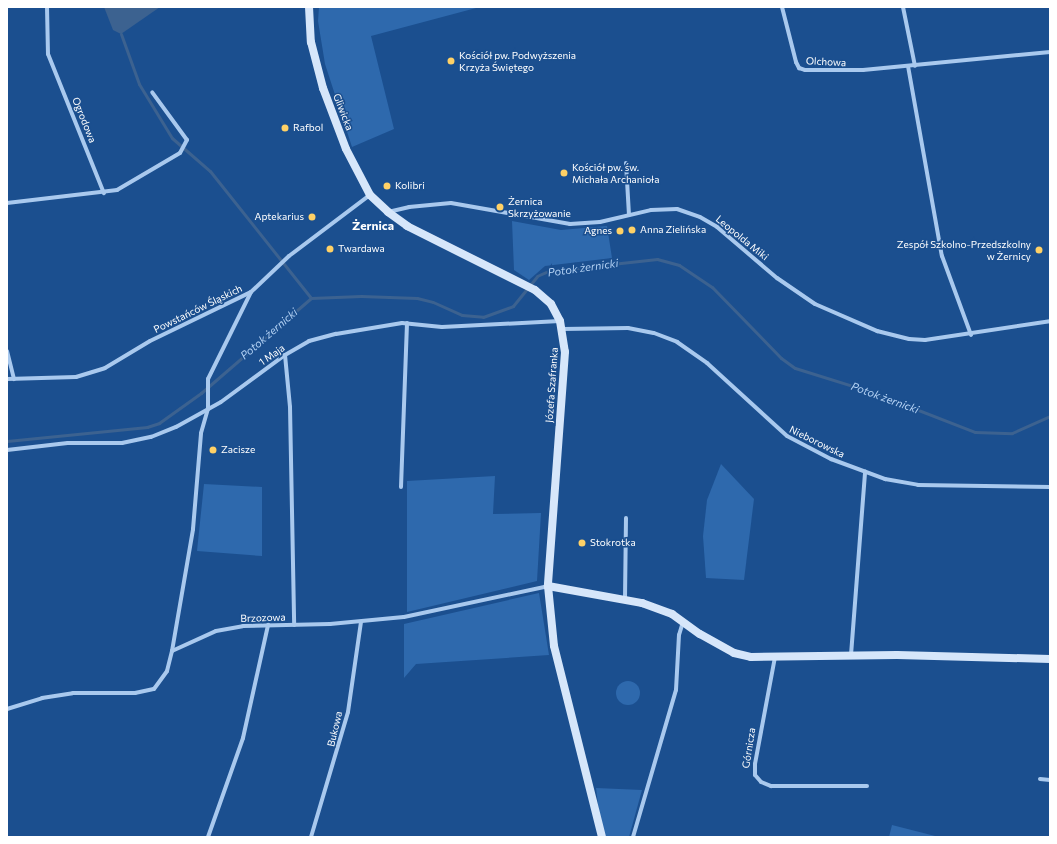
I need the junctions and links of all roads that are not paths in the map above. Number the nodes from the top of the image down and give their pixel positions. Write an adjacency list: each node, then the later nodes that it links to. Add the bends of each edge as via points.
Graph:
1 (47, 7): 10 (street, Ogrodowa, via 48,54)
2 (309, 7): 11 (street, Gliwicka, via 311,42 323,88 346,149)
3 (782, 7): 6 (street, Olchowa, via 796,62 803,70 847,71)
4 (903, 7): 7 (street)
5 (1050, 52): 7 (street, Olchowa)
6 (908, 66): 7 (street, Olchowa); 20 (street, via 942,256)
7 (915, 66)
8 (152, 92): 10 (street, via 187,140 185,147 180,153 117,190)
9 (626, 163): 14 (street)
10 (104, 193): 12 (street, via 68,194)
11 (370, 195): 13 (street, Gliwicka); 15 (street, Powstańców Śląskich, via 289,256)
12 (7, 203)
13 (388, 212): 14 (street, Leopolda Miki, via 451,203 570,224 600,222); 16 (street, Józefa Szafranka, via 428,237 535,290 551,304)
14 (629, 215): 20 (street, Leopolda Miki, via 672,208 700,216 727,234 801,295 863,326 909,339 925,340)
15 (251, 292): 24 (street, Powstańców Śląskich, via 150,341 90,374 61,379); 25 (street, via 208,379)
16 (560, 321): 18 (street, 1 Maja, via 442,327); 19 (street, Józefa Szafranka)
17 (1050, 321): 20 (street, Leopolda Miki)
18 (407, 323): 22 (street, 1 Maja, via 336,334 309,342); 28 (street)
19 (563, 329): 27 (street, Nieborowska, via 628,328 654,333 677,342 699,357 787,436 831,459); 31 (street, Józefa Szafranka, via 564,362)
20 (971, 335)
21 (7, 351): 24 (street)
22 (285, 355): 25 (street, 1 Maja); 36 (street, via 290,407)
23 (7, 379): 24 (street, Powstańców Śląskich)
24 (14, 379)
25 (208, 409): 26 (street, 1 Maja, via 176,427 137,441 68,443); 37 (street, via 201,433 194,529)
26 (7, 450)
27 (865, 472): 29 (street, Nieborowska, via 918,485); 38 (street)
28 (401, 487)
29 (1050, 487)
30 (626, 518): 32 (street)
31 (548, 586): 32 (street); 33 (street, Brzozowa, via 404,617); 47 (street, Józefa Szafranka, via 554,646 592,789)
32 (625, 599): 34 (street, via 666,612)
33 (360, 622): 36 (street, Brzozowa); 46 (street, Bukowa, via 348,712)
34 (684, 622): 39 (street, via 734,653); 48 (street, via 679,634 676,690)
35 (268, 625): 36 (street, Brzozowa); 37 (street, Brzozowa, via 216,631); 45 (street, via 243,738)
36 (294, 625)
37 (172, 651): 41 (street, via 162,680 154,689 74,693 42,698)
38 (851, 655): 39 (street); 40 (street)
39 (775, 657): 44 (street, Górnicza, via 755,775 761,782 771,786)
40 (1050, 659)
41 (7, 709)
42 (1040, 779): 43 (street)
43 (1050, 780)
44 (867, 786)
45 (208, 837)
46 (311, 837)
47 (602, 837)
48 (633, 837)

